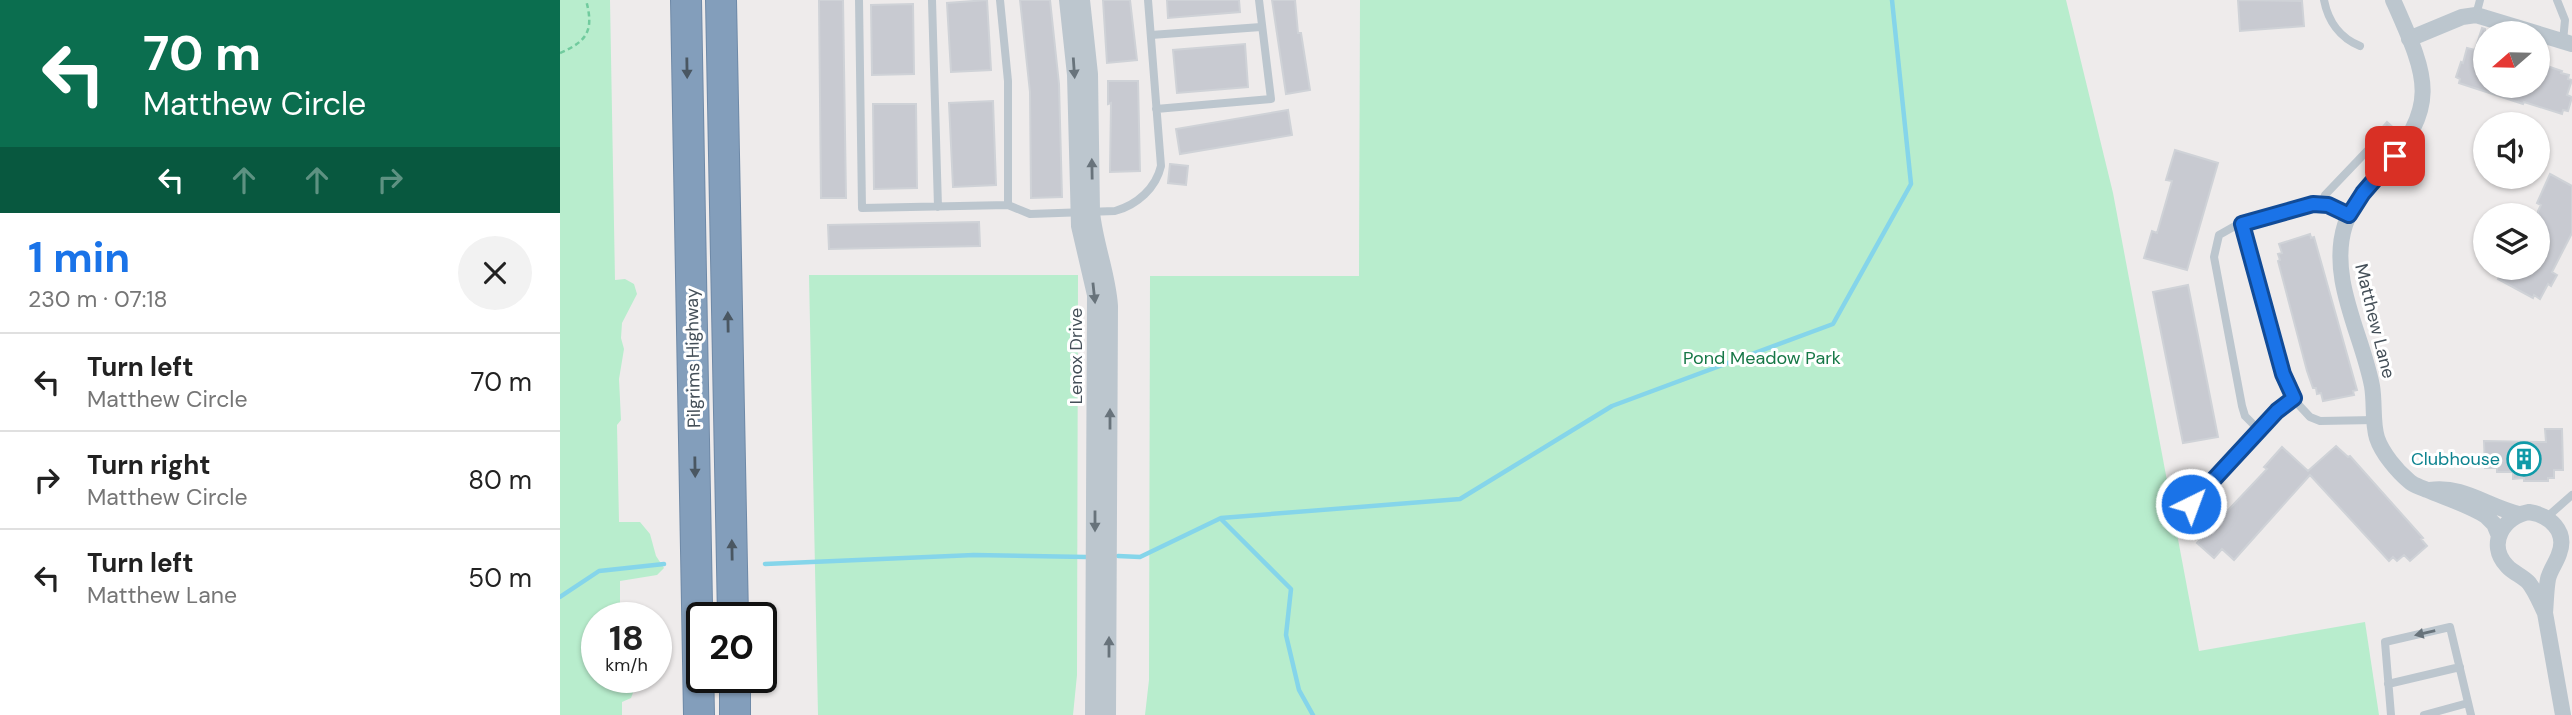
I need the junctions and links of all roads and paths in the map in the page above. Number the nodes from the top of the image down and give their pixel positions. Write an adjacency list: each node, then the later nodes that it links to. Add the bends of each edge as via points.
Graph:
1 (586, 0): 20 (path, via 590,16 584,39)
2 (686, 0): 45 (highway, Pilgrims Highway, one-way to 45)
3 (721, 0): 38 (highway, Pilgrims Highway, one-way to 3)
4 (859, 0): 25 (lane, via 862,208)
5 (932, 0): 25 (lane)
6 (1000, 0): 24 (lane, via 1008,81)
7 (1067, 0): 26 (street, Lenox Drive, one-way to 26)
8 (1082, 0): 26 (street, Lenox Drive, one-way to 8, via 1090,74)
9 (1148, 0): 16 (lane)
10 (1259, 0): 15 (lane)
11 (2324, 0): 19 (lane, via 2335,27)
12 (2393, 0): 17 (street, Matthew Lane)
13 (2557, 0): 18 (lane)
14 (2478, 7): 17 (street); 18 (street)
15 (1261, 27): 16 (lane); 21 (lane, via 1271,99)
16 (1151, 35): 21 (lane)
17 (2409, 39): 27 (street, Matthew Lane, via 2423,85 2419,119)
18 (2568, 42)
19 (2360, 46)
20 (560, 53)
21 (1157, 109): 26 (lane, via 1161,166 1157,180 1123,209)
22 (2367, 151): 23 (lane)
23 (2321, 204): 27 (lane); 28 (lane)
24 (1008, 205): 25 (lane); 26 (lane, via 1030,214)
25 (938, 207)
26 (1085, 213): 41 (street, Lenox Drive, via 1109,294 1102,386)
27 (2349, 215): 30 (street, Matthew Lane, via 2341,241 2341,267 2370,375)
28 (2242, 224): 29 (lane, via 2283,374); 31 (lane, via 2219,235 2214,257 2242,407)
29 (2294, 398): 30 (lane, via 2305,413 2320,421); 31 (lane)
30 (2375, 420): 32 (street, Matthew Lane, via 2382,449 2410,483)
31 (2259, 430): 34 (lane)
32 (2428, 490): 35 (street, via 2459,491); 37 (street, Matthew Lane, via 2486,516)
33 (2572, 495): 36 (lane)
34 (2191, 504)
35 (2519, 514): 36 (street); 37 (street)
36 (2547, 517): 39 (street, via 2559,531 2564,558 2548,578)
37 (2498, 536): 39 (street, via 2500,557 2527,581)
38 (733, 602)
39 (2546, 613): 52 (street)
40 (2460, 667): 42 (lane); 42 (lane, one-way to 42, via 2450,627 2385,642); 44 (lane)
41 (1102, 684): 47 (street, Lenox Drive); 48 (street, Lenox Drive)
42 (2388, 684): 49 (lane)
43 (734, 693): 46 (highway)
44 (2468, 703): 50 (lane); 51 (lane)
45 (699, 715)
46 (735, 715)
47 (1093, 715)
48 (1108, 715)
49 (2391, 715)
50 (2424, 715)
51 (2471, 715)
52 (2563, 715)

